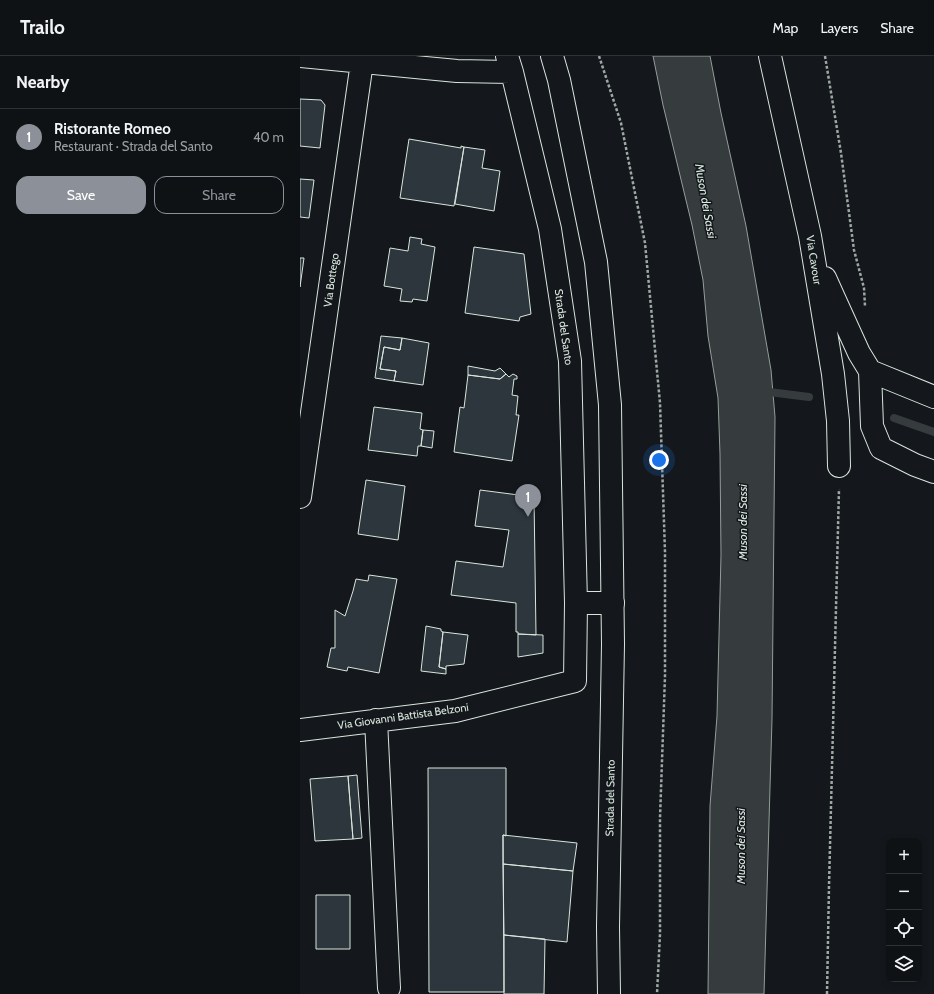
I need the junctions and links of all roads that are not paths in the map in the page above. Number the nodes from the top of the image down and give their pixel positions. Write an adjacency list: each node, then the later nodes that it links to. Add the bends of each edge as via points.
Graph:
1 (300, 56): 4 (street)
2 (552, 56): 13 (street, Strada del Santo, via 596,262 610,405)
3 (770, 56): 6 (street, Via Cavour)
4 (362, 62): 5 (street, via 457,71); 11 (street, Via Bottego)
5 (510, 64): 12 (street, Strada del Santo, via 550,229 570,361)
6 (814, 258): 7 (street); 9 (street, Via Cavour, via 833,374)
7 (870, 371): 8 (street); 10 (street, via 872,426 880,448)
8 (934, 397)
9 (839, 466)
10 (934, 472)
11 (300, 497)
12 (576, 603): 13 (street); 14 (street, Strada del Santo)
13 (613, 603): 18 (street, Strada del Santo)
14 (575, 681): 15 (street, Via Giovanni Battista Belzoni, via 455,711)
15 (376, 720): 16 (street, Via Giovanni Battista Belzoni); 17 (street)
16 (300, 730)
17 (389, 988)
18 (609, 994)

